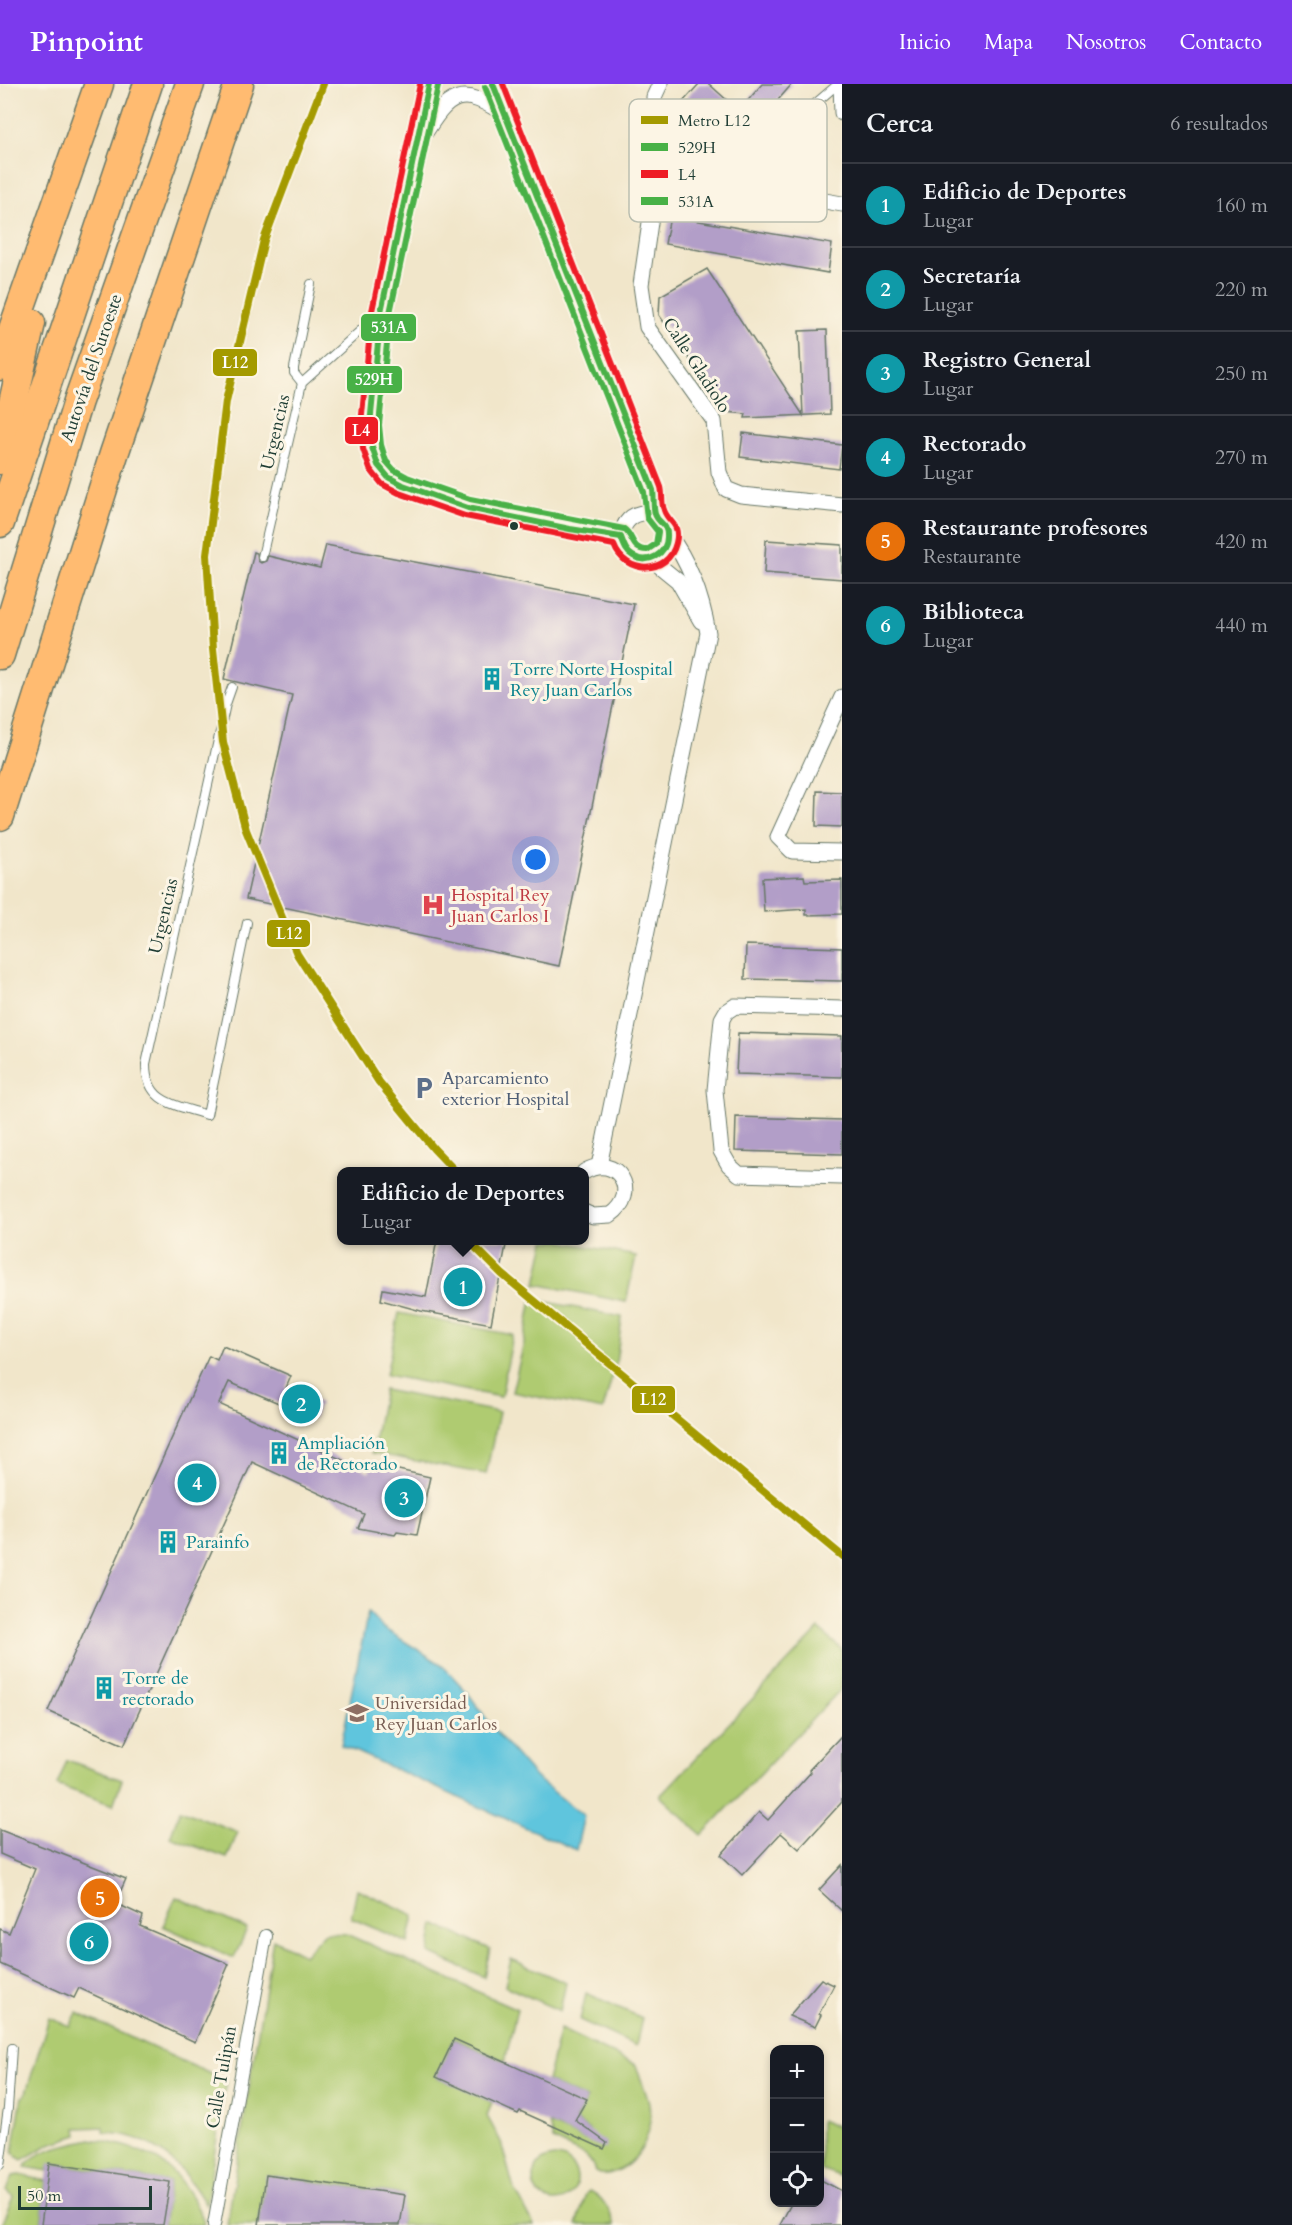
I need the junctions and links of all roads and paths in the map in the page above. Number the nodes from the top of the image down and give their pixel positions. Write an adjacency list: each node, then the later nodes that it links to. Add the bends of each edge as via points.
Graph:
1 (78, 84): 21 (highway, via 33,225)
2 (99, 84): 15 (highway)
3 (148, 84): 26 (highway, Autovía del Suroeste)
4 (190, 84): 32 (highway, Autovía del Suroeste, via 78,401)
5 (239, 84): 35 (highway, via 117,443)
6 (429, 84): 14 (street)
7 (493, 84): 13 (street)
8 (660, 84): 10 (street, Calle Gladiolo)
9 (840, 84): 11 (lane); 12 (street)
10 (654, 99)
11 (821, 99)
12 (842, 113)
13 (507, 116): 14 (street, via 480,98 463,95 449,100 437,113); 25 (street, via 653,490)
14 (416, 147): 20 (street)
15 (61, 196): 21 (highway); 23 (highway)
16 (827, 201): 17 (street)
17 (842, 204)
18 (650, 222): 24 (street, Calle Gladiolo, via 641,285 647,327 714,421 719,472 726,489 741,495)
19 (311, 284): 22 (lane, via 294,368)
20 (381, 312): 22 (lane, Urgencias); 28 (street, via 370,425 378,465 388,477 417,492 468,508)
21 (0, 365)
22 (302, 383): 29 (lane, Urgencias)
23 (0, 460)
24 (842, 505)
25 (655, 515): 27 (street); 28 (street, via 632,516)
26 (0, 523)
27 (668, 534): 30 (street, via 664,550); 31 (street, via 690,571 704,607)
28 (621, 537): 30 (street, via 631,556)
29 (262, 557)
30 (651, 559): 31 (street, via 678,581)
31 (708, 633): 39 (street)
32 (0, 655)
33 (232, 687): 37 (lane, Urgencias, via 146,1064 148,1083 158,1098 207,1114)
34 (841, 697): 36 (street, via 778,837 792,850)
35 (0, 816)
36 (842, 852)
37 (247, 923)
38 (842, 1010): 40 (street, via 735,1006 722,1018 716,1090 721,1151 739,1174)
39 (592, 1169): 41 (street, via 616,1171 626,1195 610,1215)
40 (842, 1177)
41 (589, 1214)
42 (266, 1936): 45 (street, Calle Tulipán)
43 (12, 2048): 44 (lane)
44 (0, 2164)
45 (214, 2225)

